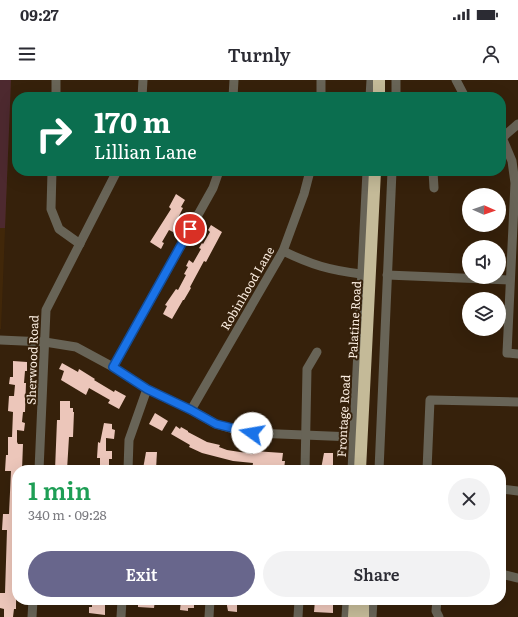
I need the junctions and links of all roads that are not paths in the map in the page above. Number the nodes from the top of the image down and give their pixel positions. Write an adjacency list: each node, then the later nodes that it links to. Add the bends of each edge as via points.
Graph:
1 (56, 80): 10 (street)
2 (143, 80): 11 (street)
3 (234, 80): 12 (street)
4 (322, 80): 13 (street)
5 (371, 80): 14 (street)
6 (379, 80): 15 (highway)
7 (386, 80): 16 (highway)
8 (396, 80): 17 (street)
9 (456, 80): 18 (street)
10 (56, 92)
11 (142, 92)
12 (233, 92)
13 (321, 92)
14 (370, 92)
15 (379, 92)
16 (386, 92)
17 (396, 92)
18 (462, 92)
19 (518, 124): 20 (street)
20 (506, 133)
21 (506, 146): 36 (street, via 512,161 515,183)
22 (52, 176): 32 (street, via 50,209 59,229)
23 (114, 176): 32 (street, Sherwood Road)
24 (217, 176): 41 (street, via 213,188)
25 (309, 176): 33 (street, Robinhood Lane)
26 (366, 176): 34 (street, Frontage Road)
27 (375, 176): 51 (highway, Palatine Road)
28 (382, 176): 52 (highway, Palatine Road)
29 (392, 176): 35 (street)
30 (433, 176): 31 (street)
31 (434, 188)
32 (80, 244): 38 (street, Sherwood Road, via 46,310)
33 (283, 251): 34 (street, via 310,264 334,271); 44 (street, Robinhood Lane)
34 (361, 274): 46 (street, Frontage Road)
35 (387, 275): 36 (street); 53 (street)
36 (510, 280): 40 (street, via 507,353)
37 (0, 340): 38 (street)
38 (45, 342): 41 (street, via 76,347); 47 (street, Sherwood Road)
39 (317, 352): 45 (street, via 307,369)
40 (518, 354)
41 (113, 367): 42 (street)
42 (147, 389): 44 (street); 48 (street, via 129,440)
43 (518, 402): 54 (street, via 430,400)
44 (191, 410): 45 (street, via 216,424 252,433)
45 (307, 436): 46 (street); 49 (street)
46 (354, 437): 50 (street, Frontage Road)
47 (39, 465)
48 (128, 465)
49 (305, 465)
50 (352, 465)
51 (360, 465)
52 (368, 465)
53 (379, 465)
54 (427, 465)
55 (506, 490): 56 (street)
56 (518, 491)
57 (506, 575): 58 (street)
58 (518, 578)
59 (33, 605): 68 (street)
60 (122, 605): 69 (street)
61 (210, 605): 70 (street)
62 (299, 605): 71 (street)
63 (347, 605): 72 (street)
64 (355, 605): 73 (highway)
65 (363, 605): 74 (highway)
66 (373, 605): 75 (street)
67 (437, 605): 76 (street)
68 (32, 617)
69 (121, 617)
70 (209, 617)
71 (298, 617)
72 (346, 617)
73 (354, 617)
74 (363, 617)
75 (372, 617)
76 (439, 617)

